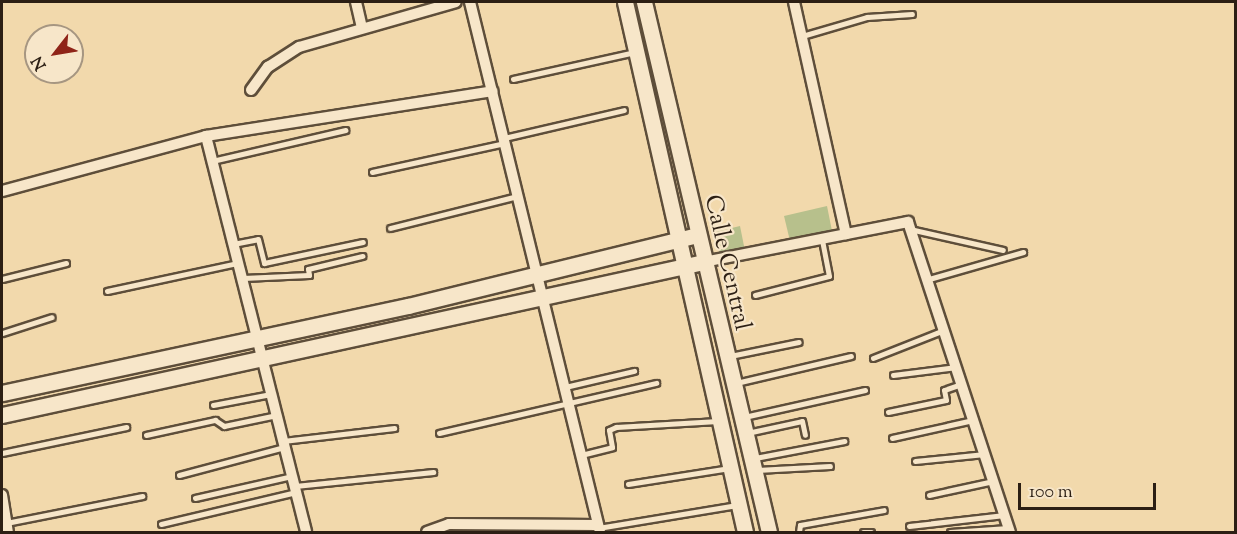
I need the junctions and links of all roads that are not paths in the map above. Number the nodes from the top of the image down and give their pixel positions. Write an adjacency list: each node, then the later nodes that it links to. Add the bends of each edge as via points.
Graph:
1 (356, 2): 8 (street)
2 (456, 2): 8 (street)
3 (470, 2): 13 (street)
4 (625, 2): 10 (street, Calle Central)
5 (644, 2): 25 (street, Calle Central)
6 (794, 2): 9 (street)
7 (912, 14): 9 (lane, via 867,17)
8 (362, 27): 12 (street, via 299,47 268,68)
9 (802, 36): 24 (street)
10 (637, 51): 11 (lane); 26 (street, Calle Central)
11 (513, 78)
12 (251, 90)
13 (492, 92): 16 (street); 17 (street)
14 (624, 110): 17 (lane)
15 (345, 130): 18 (lane)
16 (206, 136): 18 (street); 20 (street)
17 (505, 140): 19 (lane); 21 (street)
18 (212, 161): 29 (street)
19 (372, 172)
20 (2, 191)
21 (519, 196): 22 (lane); 37 (street)
22 (390, 228)
23 (914, 230): 24 (street, via 899,220); 30 (lane); 40 (street)
24 (846, 234): 27 (street)
25 (697, 235): 26 (street); 33 (street, Calle Central)
26 (680, 239): 36 (street, Calle Central); 37 (street)
27 (822, 239): 33 (street); 43 (lane, via 829,276)
28 (363, 242): 29 (lane, via 264,263 258,239)
29 (233, 244): 35 (street)
30 (1002, 250)
31 (1023, 252): 40 (lane)
32 (362, 256): 38 (lane, via 308,269 309,275)
33 (704, 262): 36 (street); 54 (street, Calle Central)
34 (66, 263): 39 (lane)
35 (238, 263): 38 (street); 41 (lane)
36 (685, 266): 42 (street); 56 (street, Calle Central)
37 (540, 272): 42 (street); 47 (street)
38 (242, 278): 47 (street)
39 (2, 279)
40 (929, 279): 45 (street)
41 (107, 291)
42 (544, 295): 49 (street); 59 (street)
43 (755, 295)
44 (52, 317): 46 (lane)
45 (945, 330): 51 (lane); 52 (street)
46 (2, 333)
47 (257, 339): 49 (street); 61 (street)
48 (799, 342): 54 (lane)
49 (262, 356): 62 (street); 66 (street)
50 (851, 356): 54 (lane)
51 (873, 358)
52 (957, 367): 55 (lane); 58 (street)
53 (634, 371): 59 (lane)
54 (728, 371): 56 (street); 68 (street, Calle Central)
55 (893, 375)
56 (710, 377): 69 (street, Calle Central)
57 (656, 383): 63 (lane)
58 (962, 383): 65 (lane, via 944,390 946,400); 70 (street)
59 (565, 387): 63 (street)
60 (865, 390): 68 (lane)
61 (2, 393)
62 (271, 394): 64 (lane); 67 (street)
63 (569, 403): 73 (lane); 82 (street)
64 (213, 405)
65 (888, 412)
66 (2, 415)
67 (277, 415): 75 (lane, via 224,426 214,420); 79 (street)
68 (740, 418): 74 (street, Calle Central)
69 (720, 420): 82 (lane, via 616,427 609,430 612,447); 86 (street, Calle Central)
70 (974, 420): 77 (lane); 81 (street)
71 (126, 427): 80 (lane)
72 (394, 428): 79 (lane)
73 (439, 434)
74 (744, 434): 76 (lane, via 802,421); 84 (street, Calle Central)
75 (146, 435)
76 (805, 435)
77 (892, 438)
78 (844, 441): 84 (lane)
79 (284, 444): 88 (lane); 91 (street)
80 (2, 453)
81 (985, 454): 83 (lane); 89 (street)
82 (581, 455): 102 (street)
83 (915, 461)
84 (752, 465): 85 (lane); 107 (street, Calle Central)
85 (830, 466)
86 (730, 468): 90 (lane); 96 (street, Calle Central)
87 (433, 472): 91 (lane)
88 (179, 475)
89 (993, 481): 93 (lane); 98 (street)
90 (628, 484)
91 (294, 485): 95 (lane); 99 (lane); 104 (street)
92 (2, 495): 101 (street)
93 (929, 495)
94 (142, 496): 101 (lane)
95 (195, 498)
96 (739, 505): 102 (lane); 106 (street, Calle Central)
97 (884, 510): 108 (lane, via 800,525)
98 (1004, 515): 100 (lane); 103 (street)
99 (161, 524)
100 (909, 526)
101 (7, 528)
102 (598, 529): 105 (street, via 448,524)
103 (1009, 530): 111 (lane)
104 (306, 532)
105 (427, 532)
106 (745, 532)
107 (769, 532)
108 (799, 532)
109 (863, 532): 110 (lane)
110 (871, 532)
111 (950, 532)

